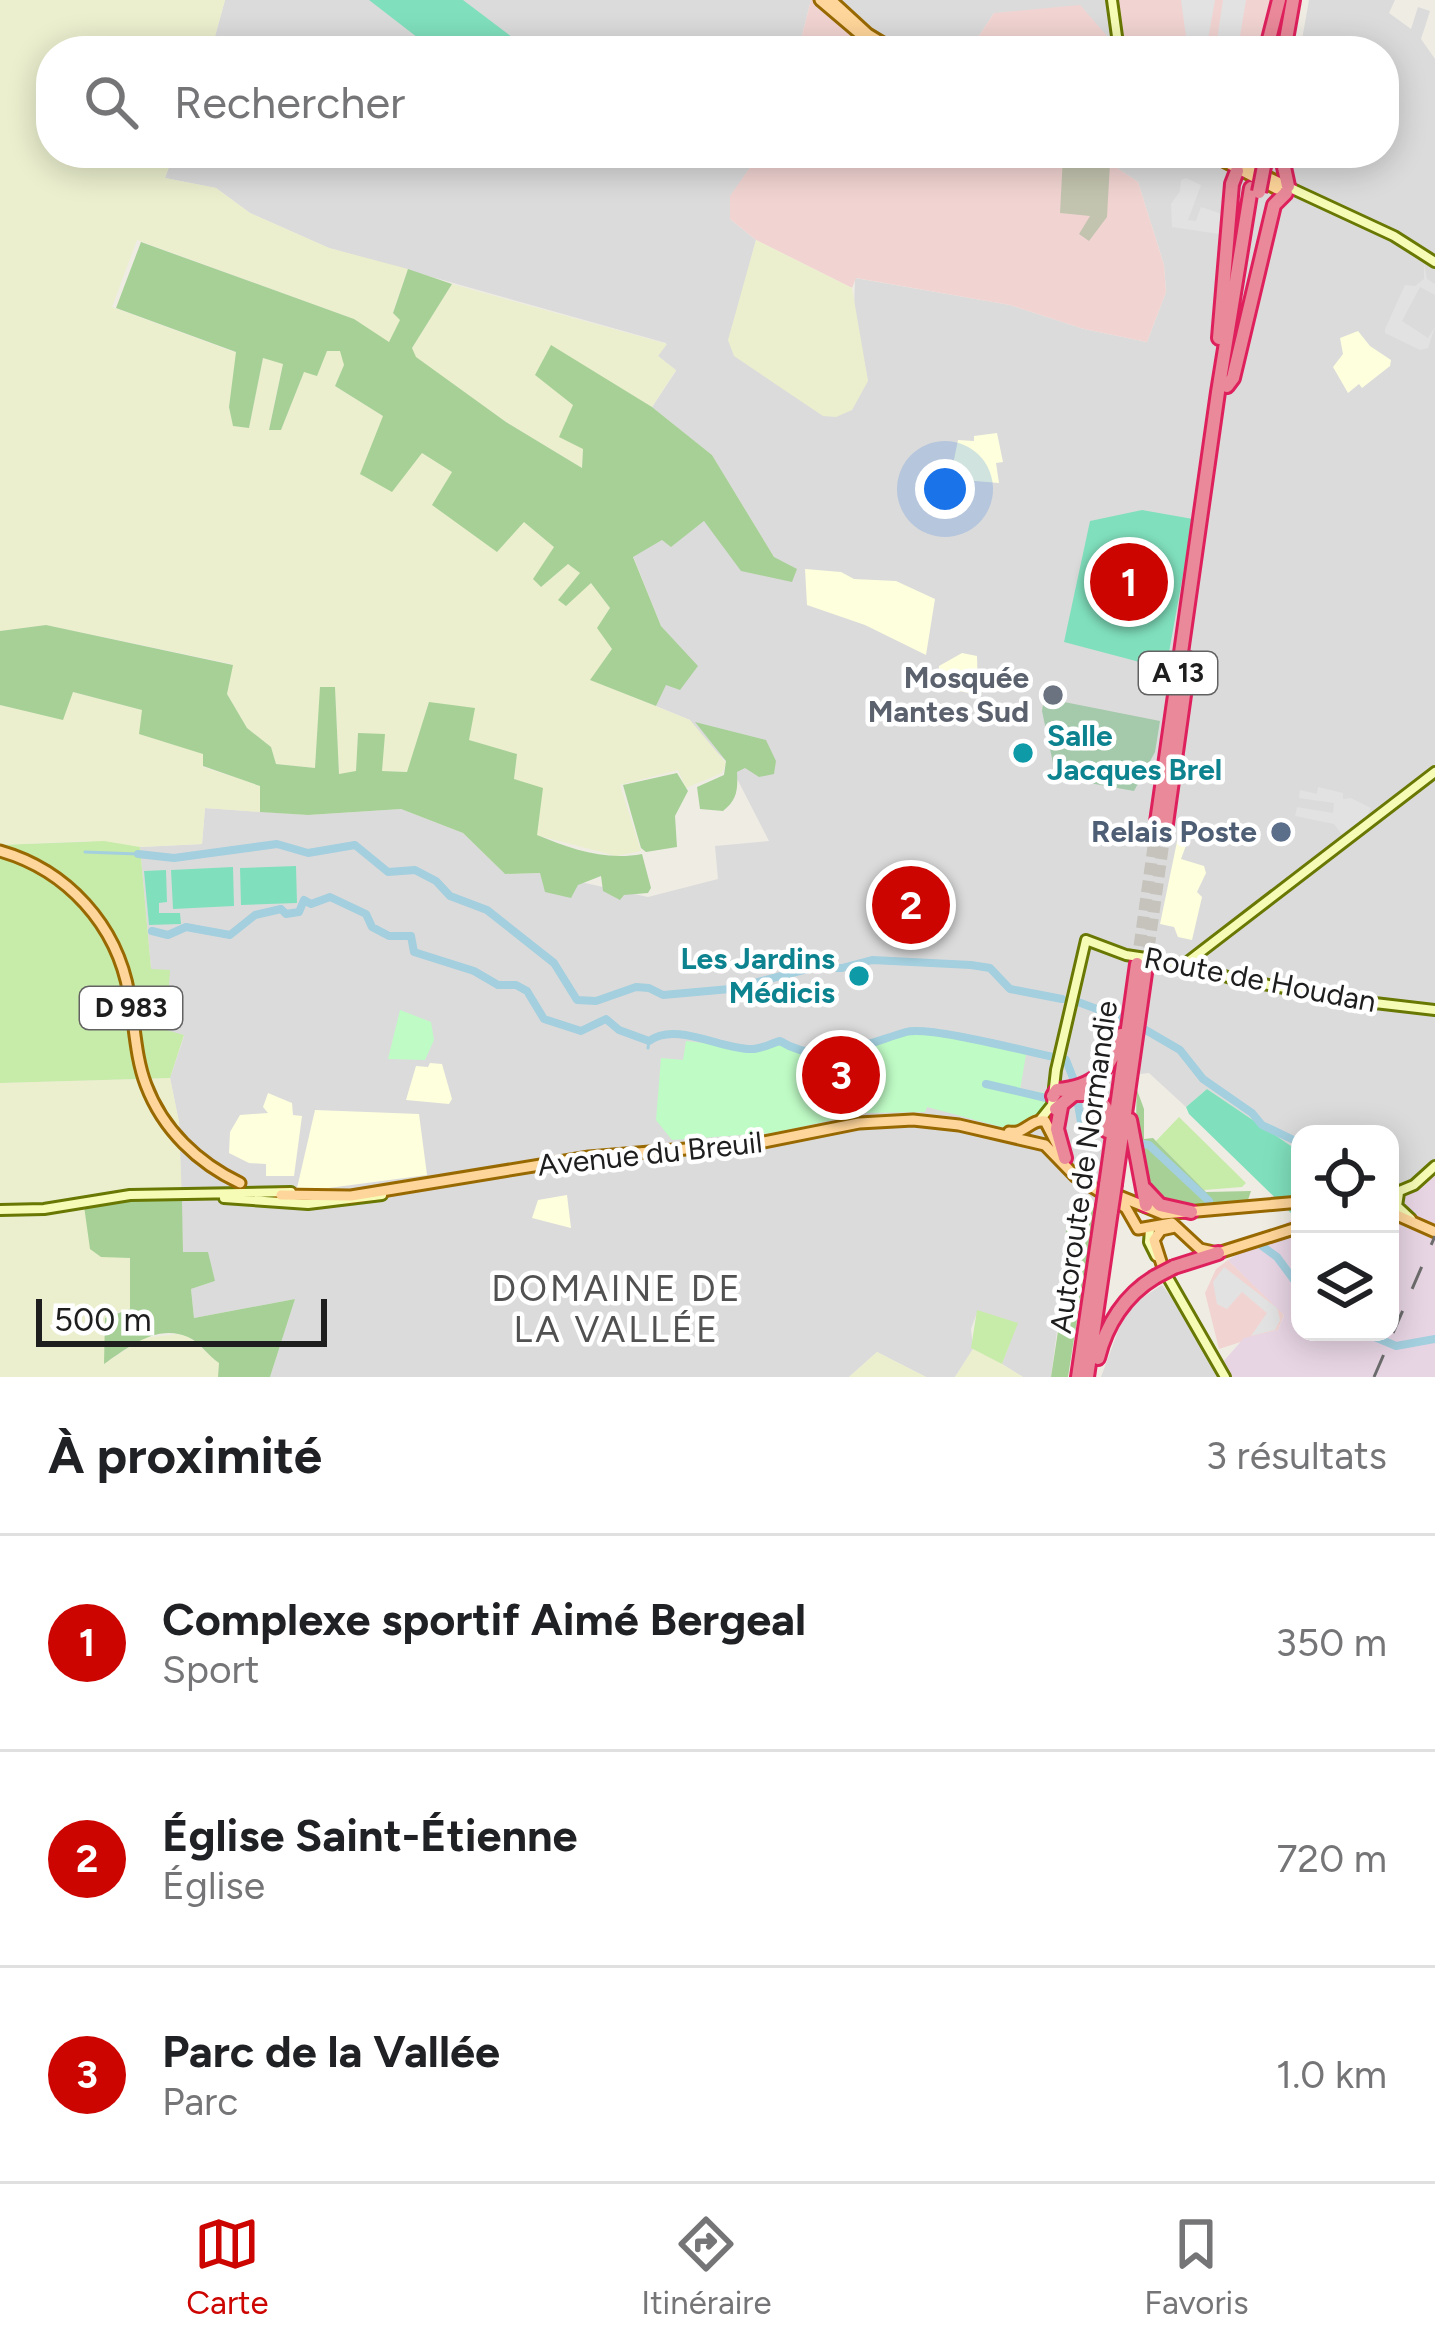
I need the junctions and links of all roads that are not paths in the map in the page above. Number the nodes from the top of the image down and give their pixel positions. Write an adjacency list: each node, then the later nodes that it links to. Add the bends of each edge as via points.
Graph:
1 (820, 0): 5 (main road)
2 (831, 0): 6 (main road)
3 (1112, 0): 7 (main road)
4 (1288, 0): 8 (highway); 9 (highway)
5 (862, 36)
6 (871, 36)
7 (1117, 36)
8 (1272, 36)
9 (1284, 36)
10 (1241, 168): 19 (highway, via 1214,385)
11 (1243, 168): 19 (highway, A 13, bridge, via 1255,190)
12 (1248, 168): 14 (main road)
13 (1281, 168): 14 (highway)
14 (1282, 188): 15 (main road); 16 (main road); 19 (highway, via 1233,378)
15 (1365, 226): 16 (main road); 17 (main road)
16 (1378, 229): 17 (main road)
17 (1413, 249): 18 (main road)
18 (1435, 264)
19 (1222, 389): 21 (highway, A 13)
20 (1435, 772): 23 (main road)
21 (1161, 823)
22 (0, 854): 36 (main road, D 983, via 53,874 88,907 121,963 156,1107 196,1155)
23 (1185, 964): 24 (main road, Route de Houdan, via 1287,989); 26 (main road, Route de Houdan, via 1086,940)
24 (1435, 1010)
25 (1130, 1018): 27 (highway, Autoroute de Normandie, via 1142,965); 28 (highway, via 1098,1078); 35 (highway, Autoroute de Normandie)
26 (1059, 1059): 28 (main road); 28 (main road)
27 (1129, 1083): 33 (highway); 35 (highway, Autoroute de Normandie)
28 (1062, 1093): 29 (main road); 30 (main road); 31 (highway, via 1057,1124); 35 (highway, via 1090,1093 1105,1106)
29 (1033, 1129): 30 (main road); 30 (main road); 34 (main road, Avenue du Breuil, via 890,1120); 37 (main road, Avenue du Breuil, via 886,1115 763,1138 614,1149)
30 (1048, 1136): 31 (main road); 47 (main road, via 1076,1177)
31 (1066, 1158): 42 (main road)
32 (1432, 1169): 38 (main road)
33 (1138, 1172): 42 (highway); 46 (highway, via 1154,1201)
34 (455, 1180): 37 (main road, Avenue du Breuil); 39 (main road, via 332,1203)
35 (1108, 1181): 43 (highway, Autoroute de Normandie, bridge)
36 (240, 1183)
37 (410, 1186): 39 (main road); 40 (main road, Avenue du Breuil, via 340,1197)
38 (1399, 1188)
39 (169, 1194): 45 (main road)
40 (281, 1195)
41 (1291, 1200): 46 (main road)
42 (1146, 1207): 46 (main road); 47 (main road); 50 (main road)
43 (1107, 1208): 57 (highway, Autoroute de Normandie); 58 (highway, Autoroute de Normandie)
44 (1399, 1209): 52 (main road)
45 (0, 1210)
46 (1191, 1211)
47 (1132, 1216): 50 (main road)
48 (1399, 1219): 52 (main road)
49 (1399, 1219): 52 (main road)
50 (1148, 1228): 53 (main road, via 1172,1222); 55 (main road); 56 (main road)
51 (1291, 1229): 54 (main road)
52 (1428, 1230)
53 (1190, 1236): 54 (main road); 55 (main road, via 1171,1227 1156,1234)
54 (1218, 1252): 55 (highway)
55 (1164, 1271): 56 (main road); 58 (highway, via 1115,1316)
56 (1222, 1374)
57 (1078, 1377)
58 (1090, 1377)

